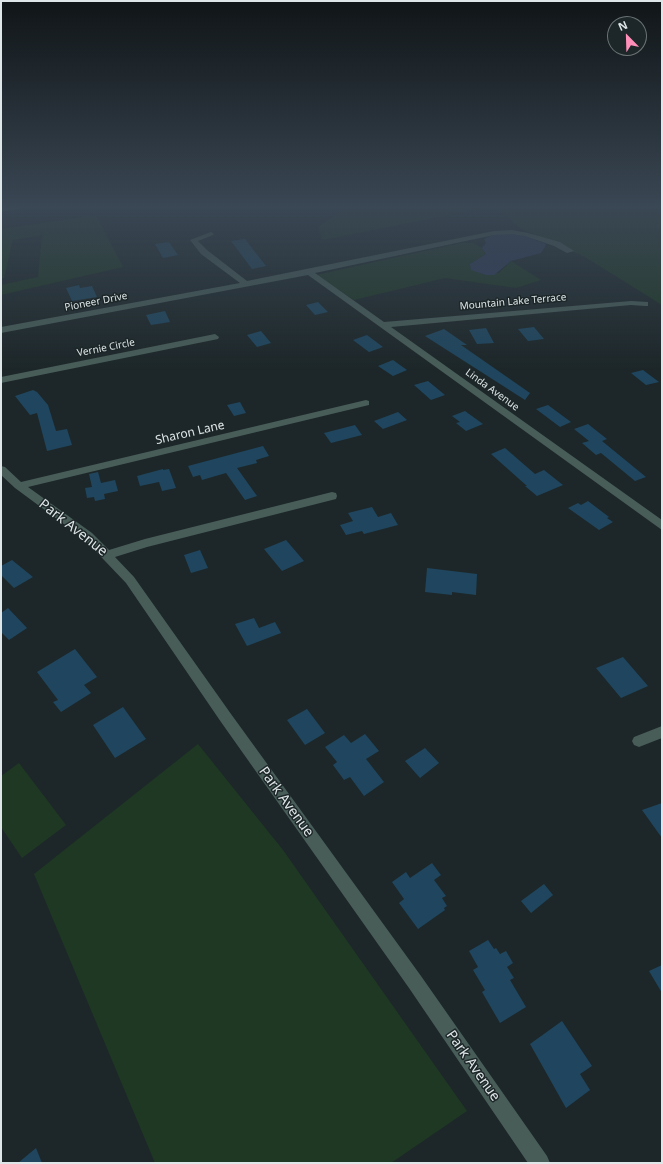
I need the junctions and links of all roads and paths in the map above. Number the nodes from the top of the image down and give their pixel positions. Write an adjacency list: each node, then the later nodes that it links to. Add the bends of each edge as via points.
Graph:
1 (216, 261): 4 (street)
2 (360, 261): 3 (street, Pioneer Drive)
3 (309, 272): 4 (street, Pioneer Drive); 6 (street, Linda Avenue)
4 (246, 284): 7 (street, Pioneer Drive)
5 (645, 304): 6 (street, Mountain Lake Terrace, via 616,304)
6 (382, 325): 14 (street, Linda Avenue)
7 (1, 330)
8 (215, 337): 9 (street, Vernie Circle)
9 (1, 380)
10 (366, 404): 12 (street, Sharon Lane)
11 (1, 469): 12 (street, Park Avenue)
12 (19, 486): 15 (street, Park Avenue)
13 (332, 496): 15 (street, via 151,541)
14 (662, 526)
15 (108, 555): 18 (street, Park Avenue, via 130,580 172,638)
16 (662, 732): 17 (street)
17 (639, 741)
18 (540, 1163)

